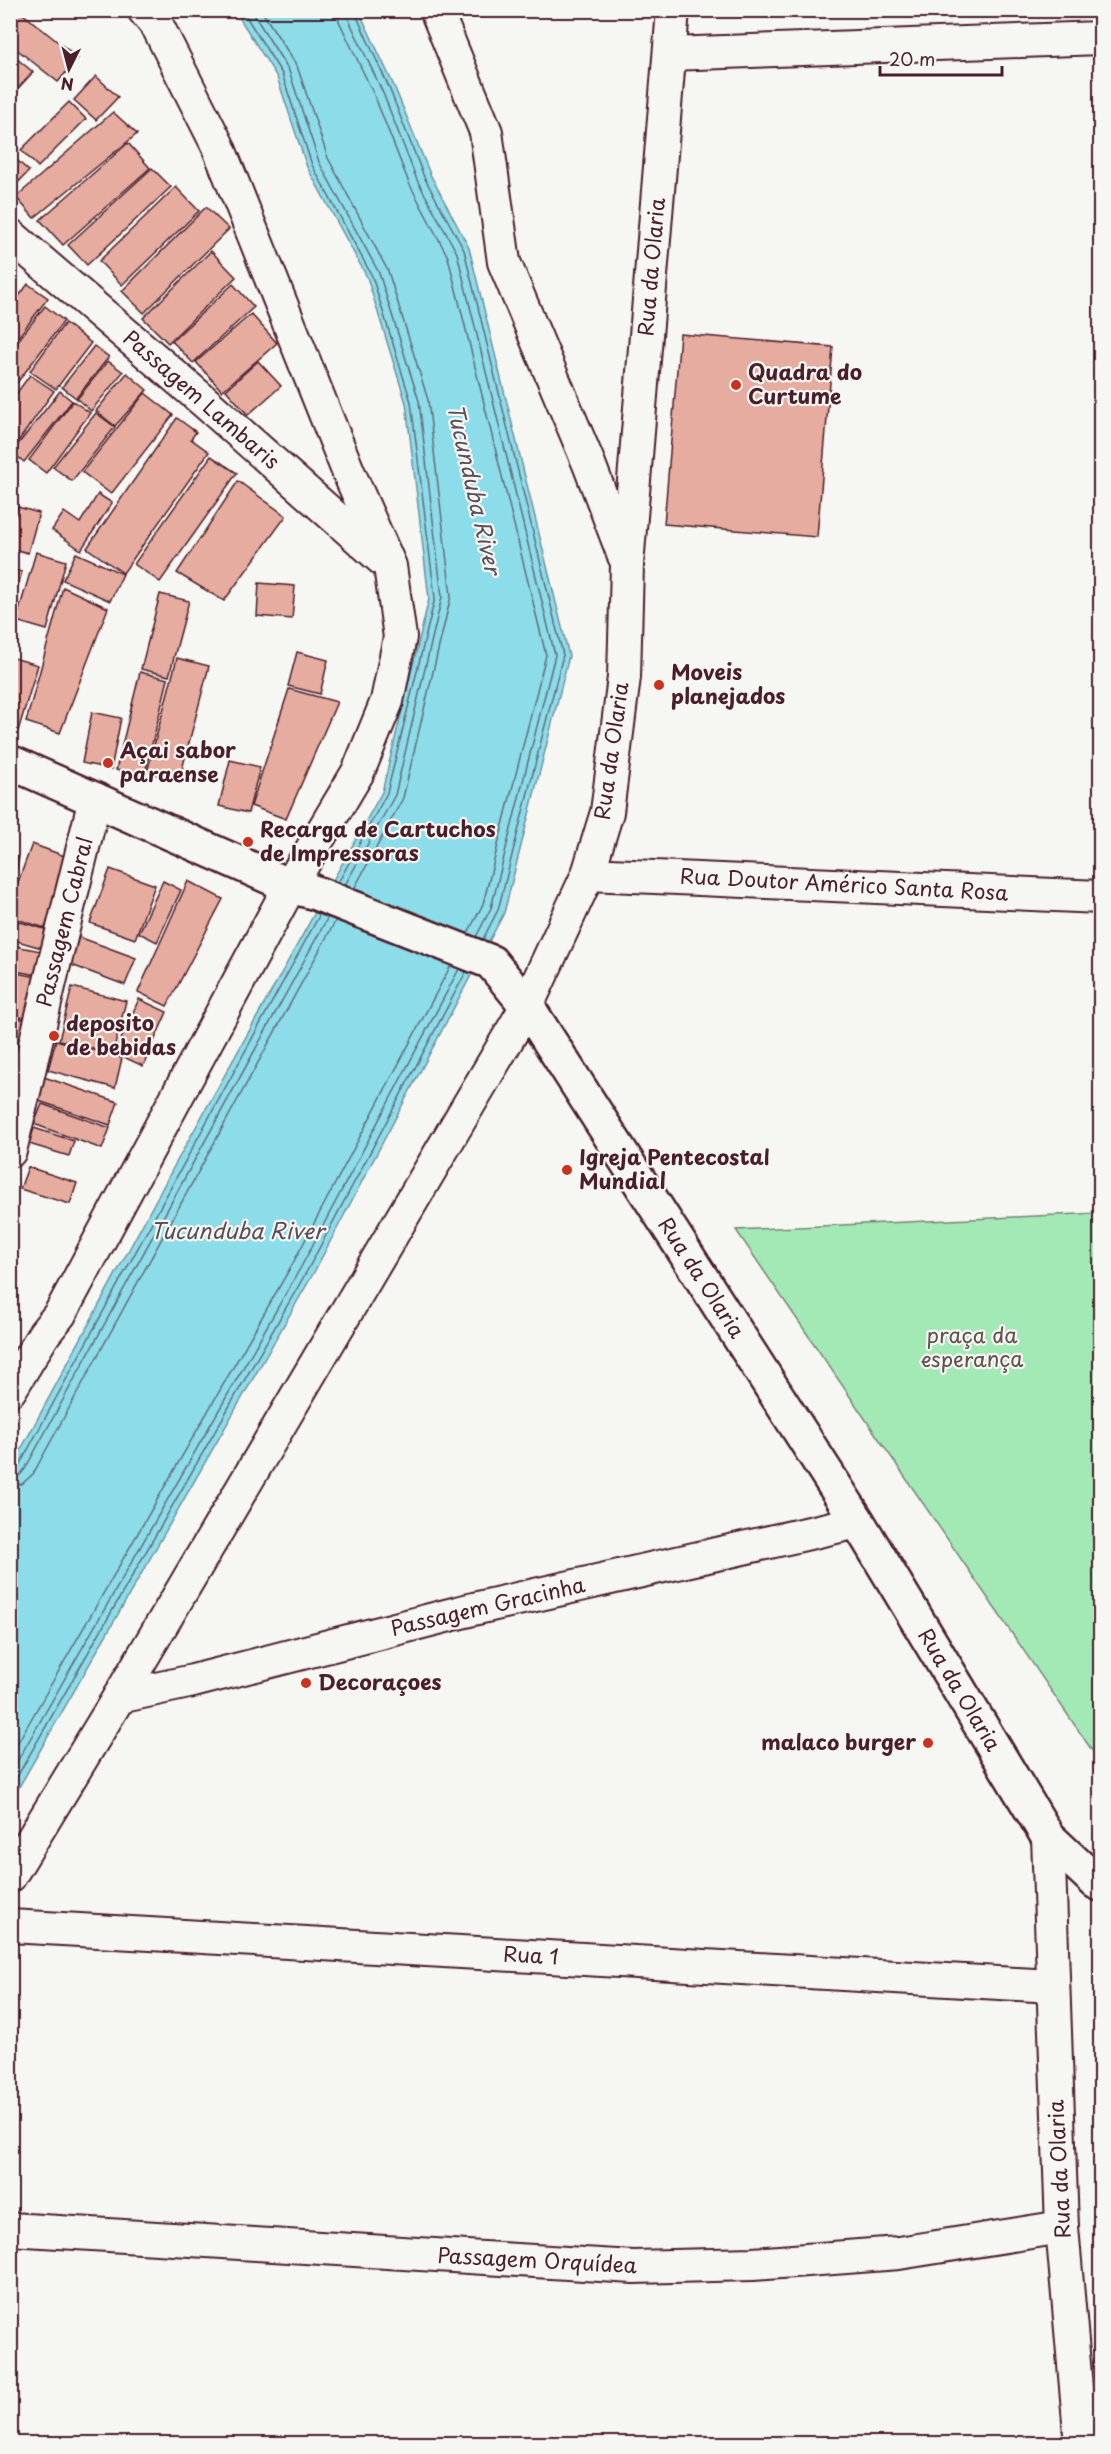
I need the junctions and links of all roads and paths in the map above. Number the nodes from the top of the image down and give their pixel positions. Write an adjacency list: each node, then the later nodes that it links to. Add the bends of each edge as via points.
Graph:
1 (144, 10): 8 (street, via 158,27 218,146)
2 (436, 10): 7 (street, via 486,132 504,262)
3 (673, 10): 5 (street, Rua da Olaria)
4 (1101, 38): 5 (street)
5 (670, 54): 7 (street, Rua da Olaria)
6 (10, 235): 8 (street, Passagem Lambaris)
7 (627, 565): 11 (street, Rua da Olaria, via 624,677 607,812)
8 (390, 566): 12 (street, via 400,637 387,700 358,772)
9 (10, 762): 10 (street)
10 (95, 799): 12 (street); 15 (street, Passagem Cabral)
11 (588, 874): 13 (street, Rua Doutor Américo Santa Rosa); 14 (street, Rua da Olaria)
12 (302, 889): 14 (street, via 490,962); 16 (street)
13 (1101, 897)
14 (527, 1006): 19 (street, Rua da Olaria); 20 (street)
15 (10, 1151)
16 (44, 1334): 17 (street); 18 (street)
17 (10, 1341)
18 (10, 1390)
19 (858, 1522): 20 (street, Passagem Gracinha, via 469,1610); 21 (street, Rua da Olaria)
20 (119, 1697): 22 (street)
21 (1048, 1837): 23 (street); 25 (street, Rua da Olaria)
22 (10, 1876)
23 (1101, 1884)
24 (10, 1926): 25 (street, Rua 1)
25 (1052, 1986): 26 (street, Rua da Olaria)
26 (1062, 2227): 27 (street, Passagem Orquídea, via 876,2255 633,2267); 28 (street, Rua da Olaria)
27 (10, 2229)
28 (1081, 2444)

